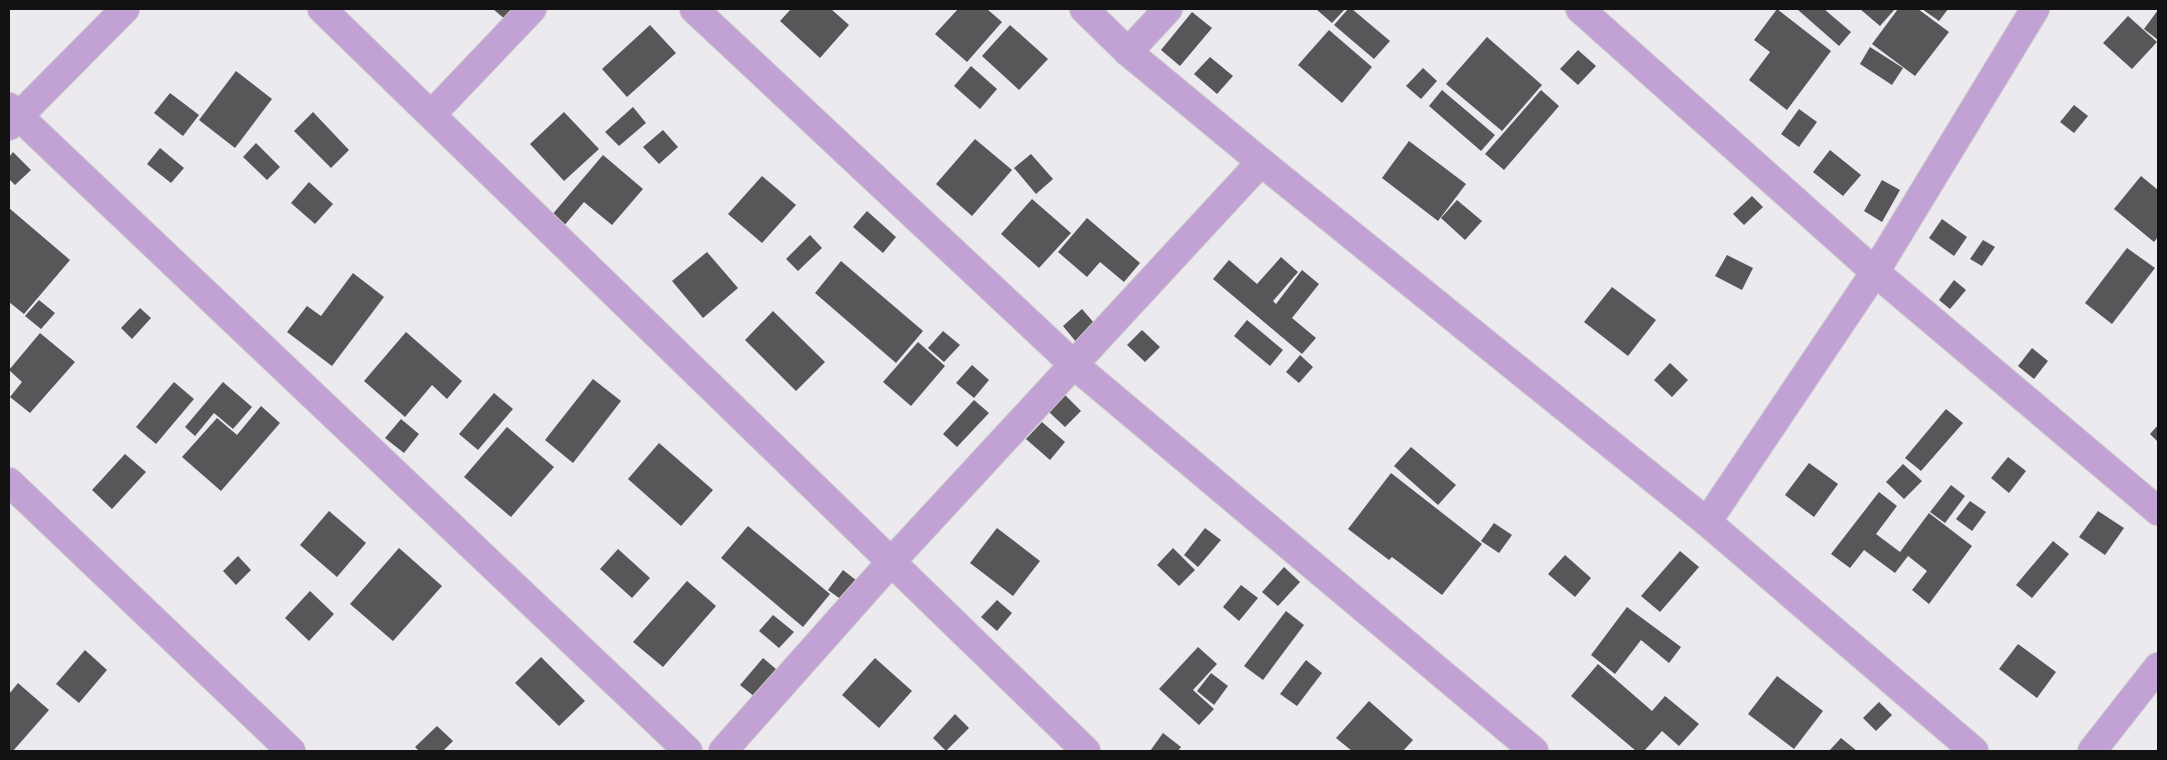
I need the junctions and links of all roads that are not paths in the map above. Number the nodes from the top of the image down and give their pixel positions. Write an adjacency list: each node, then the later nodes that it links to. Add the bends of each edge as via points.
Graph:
1 (125, 9): 11 (street)
2 (322, 9): 10 (street)
3 (532, 9): 10 (street)
4 (694, 9): 14 (street)
5 (1084, 9): 9 (street)
6 (1168, 9): 9 (street)
7 (1580, 9): 13 (street)
8 (2035, 9): 13 (street)
9 (1128, 52): 12 (street)
10 (432, 114): 18 (street)
11 (12, 116): 21 (street)
12 (1261, 162): 14 (street); 17 (street)
13 (1875, 272): 16 (street); 17 (street)
14 (1073, 364): 18 (street); 24 (street)
15 (9, 482): 20 (street)
16 (2158, 511)
17 (1707, 522): 25 (street)
18 (891, 562): 22 (street); 23 (street)
19 (2153, 682): 26 (street)
20 (291, 751)
21 (688, 751)
22 (723, 751)
23 (1086, 751)
24 (1534, 751)
25 (1974, 751)
26 (2092, 751)

